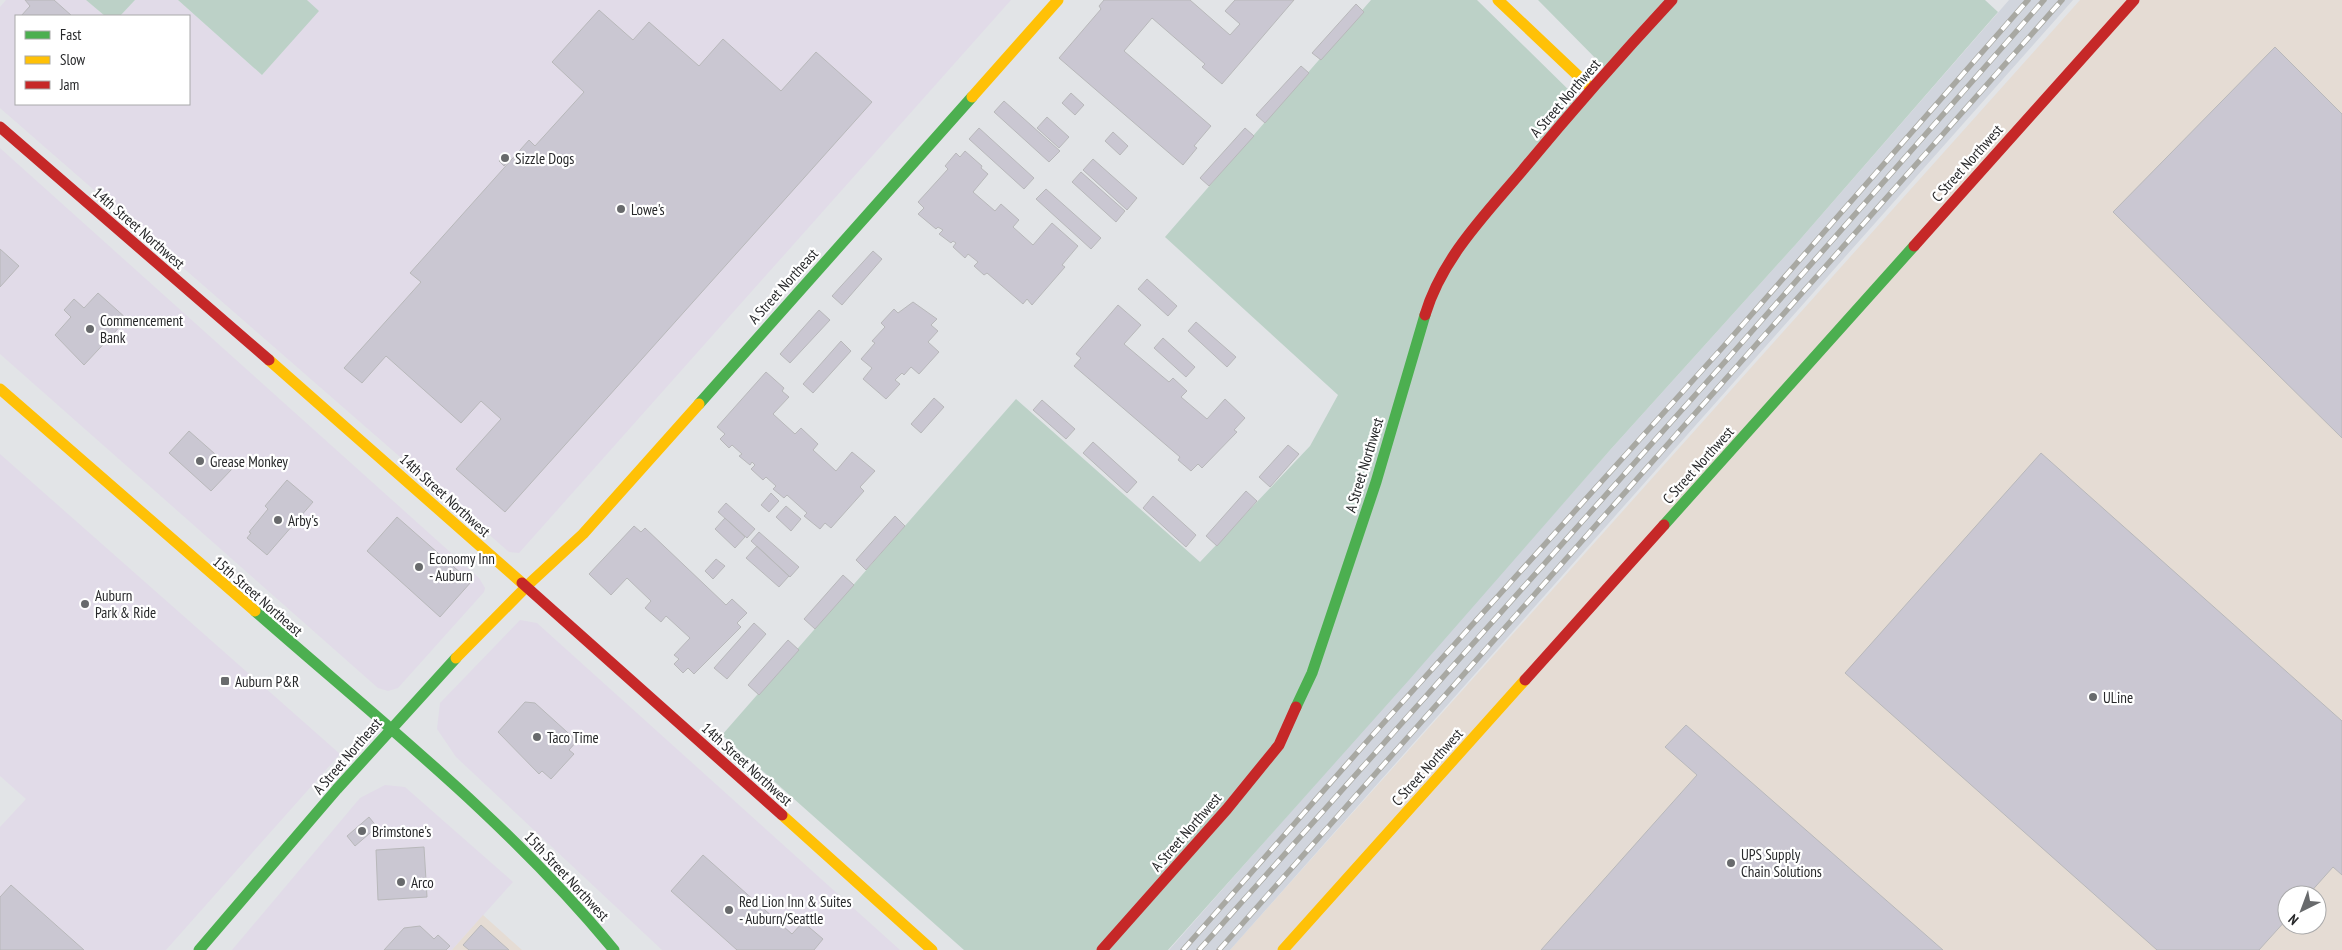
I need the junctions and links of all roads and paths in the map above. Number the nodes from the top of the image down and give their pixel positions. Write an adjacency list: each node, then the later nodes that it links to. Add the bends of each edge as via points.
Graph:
1 (1058, 0): 9 (street, A Street Northeast, via 583,534)
2 (1498, 0): 5 (street)
3 (1672, 0): 5 (street, A Street Northwest)
4 (2134, 0): 16 (street, C Street Northwest)
5 (1591, 88): 15 (street, A Street Northwest, via 1458,247 1429,303 1376,482 1312,673 1279,745 1228,809)
6 (0, 128): 9 (street, 14th Street Northwest, via 394,468)
7 (0, 390): 10 (street, 15th Street Northeast)
8 (554, 543): 9 (street, A Street Northeast)
9 (524, 587): 10 (street, A Street Northeast); 14 (street, 14th Street Northwest)
10 (389, 730): 11 (street, 15th Street Northeast); 12 (street, A Street Northeast)
11 (498, 824): 13 (street, 15th Street Northwest, via 573,900)
12 (199, 950)
13 (614, 950)
14 (932, 950)
15 (1102, 950)
16 (1283, 950)

